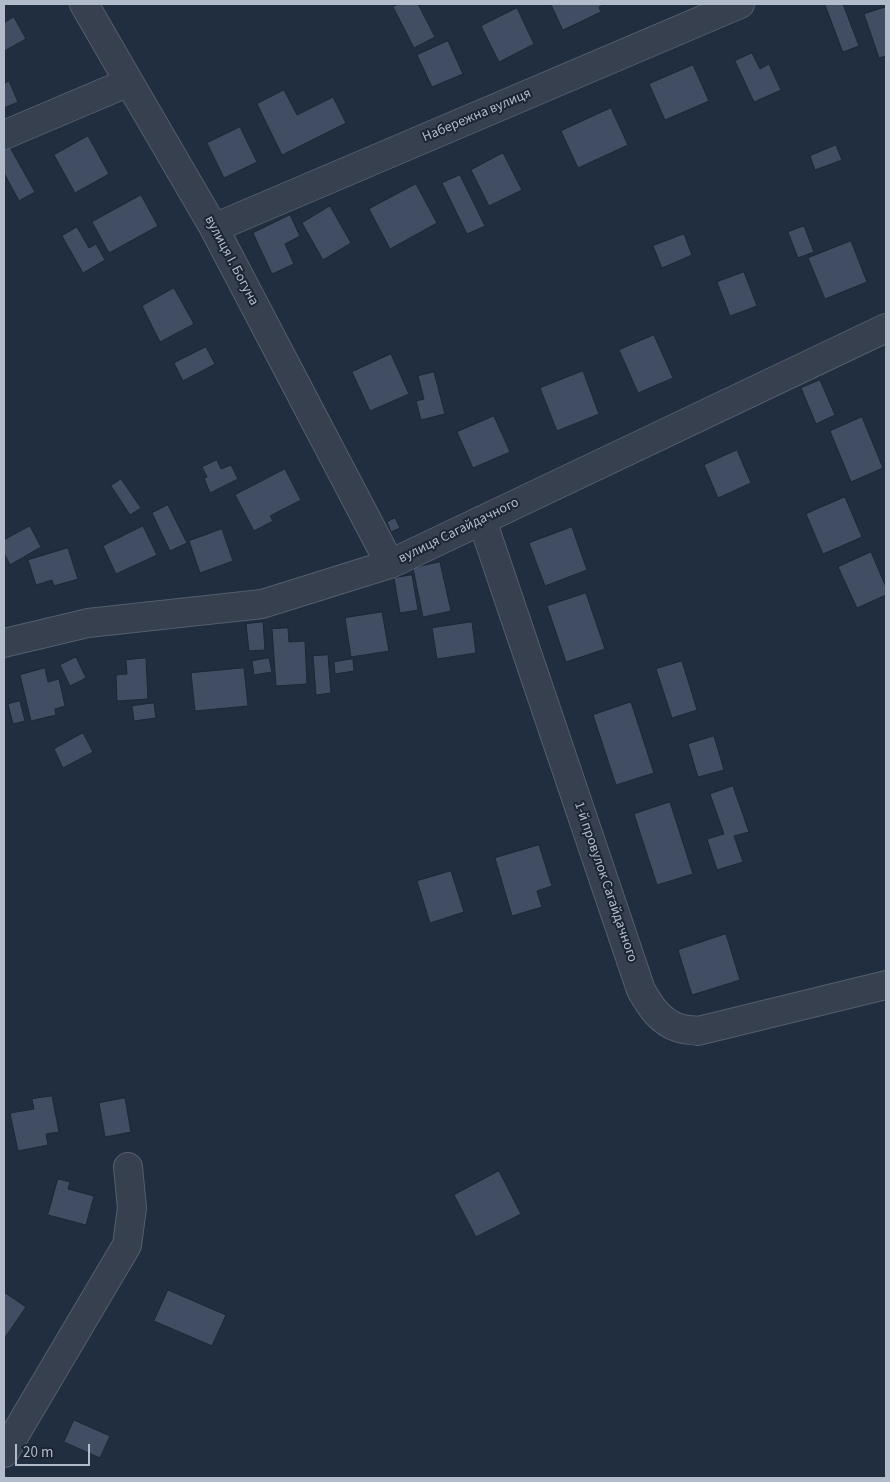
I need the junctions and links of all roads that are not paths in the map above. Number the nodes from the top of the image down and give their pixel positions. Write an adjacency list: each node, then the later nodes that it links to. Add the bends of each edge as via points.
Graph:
1 (84, 4): 3 (street, вулиця І. Богуна)
2 (740, 4): 5 (street, Набережна вулиця)
3 (129, 82): 4 (street); 5 (street, вулиця І. Богуна)
4 (4, 135)
5 (214, 228): 8 (street, вулиця І. Богуна)
6 (886, 328): 7 (street, вулиця Сагайдачного)
7 (482, 520): 8 (street, вулиця Сагайдачного); 10 (street, 1-й провулок Сагайдачного, via 641,990 661,1019 678,1028 698,1031)
8 (390, 564): 9 (street, вулиця Сагайдачного, via 262,604 88,623)
9 (4, 643)
10 (886, 985)
11 (128, 1167): 12 (street, via 132,1208 127,1245)
12 (4, 1453)

